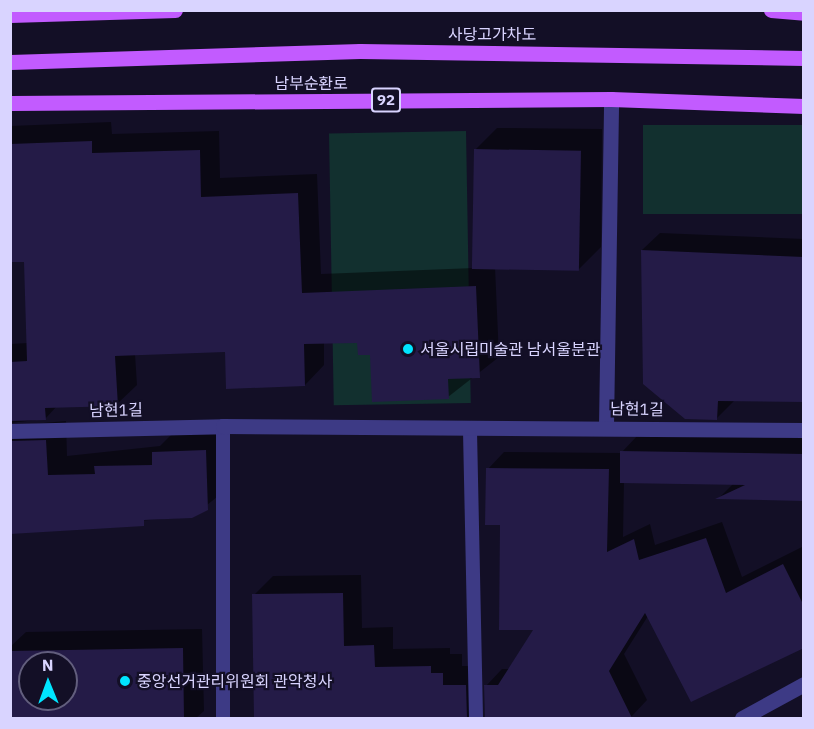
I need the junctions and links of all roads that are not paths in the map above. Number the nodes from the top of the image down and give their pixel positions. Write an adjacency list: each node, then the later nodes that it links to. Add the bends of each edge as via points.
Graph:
1 (175, 10): 4 (main road)
2 (771, 10): 3 (main road)
3 (804, 12)
4 (10, 15)
5 (804, 58): 6 (main road, 사당고가차도, via 549,52 180,55)
6 (10, 62)
7 (611, 99): 8 (main road, 남부순환로 / 92); 9 (main road, 남부순환로 / 92); 13 (street)
8 (10, 103)
9 (762, 105): 10 (main road, 남부순환로 / 92); 11 (main road)
10 (804, 106)
11 (804, 111)
12 (223, 426): 15 (street, 남현1길); 16 (street, 남현1길); 18 (lane)
13 (606, 426): 14 (street, 남현1길); 16 (street, 남현1길)
14 (804, 430)
15 (10, 431)
16 (470, 431): 19 (lane)
17 (804, 684): 20 (street)
18 (223, 718)
19 (476, 718)
20 (742, 718)

